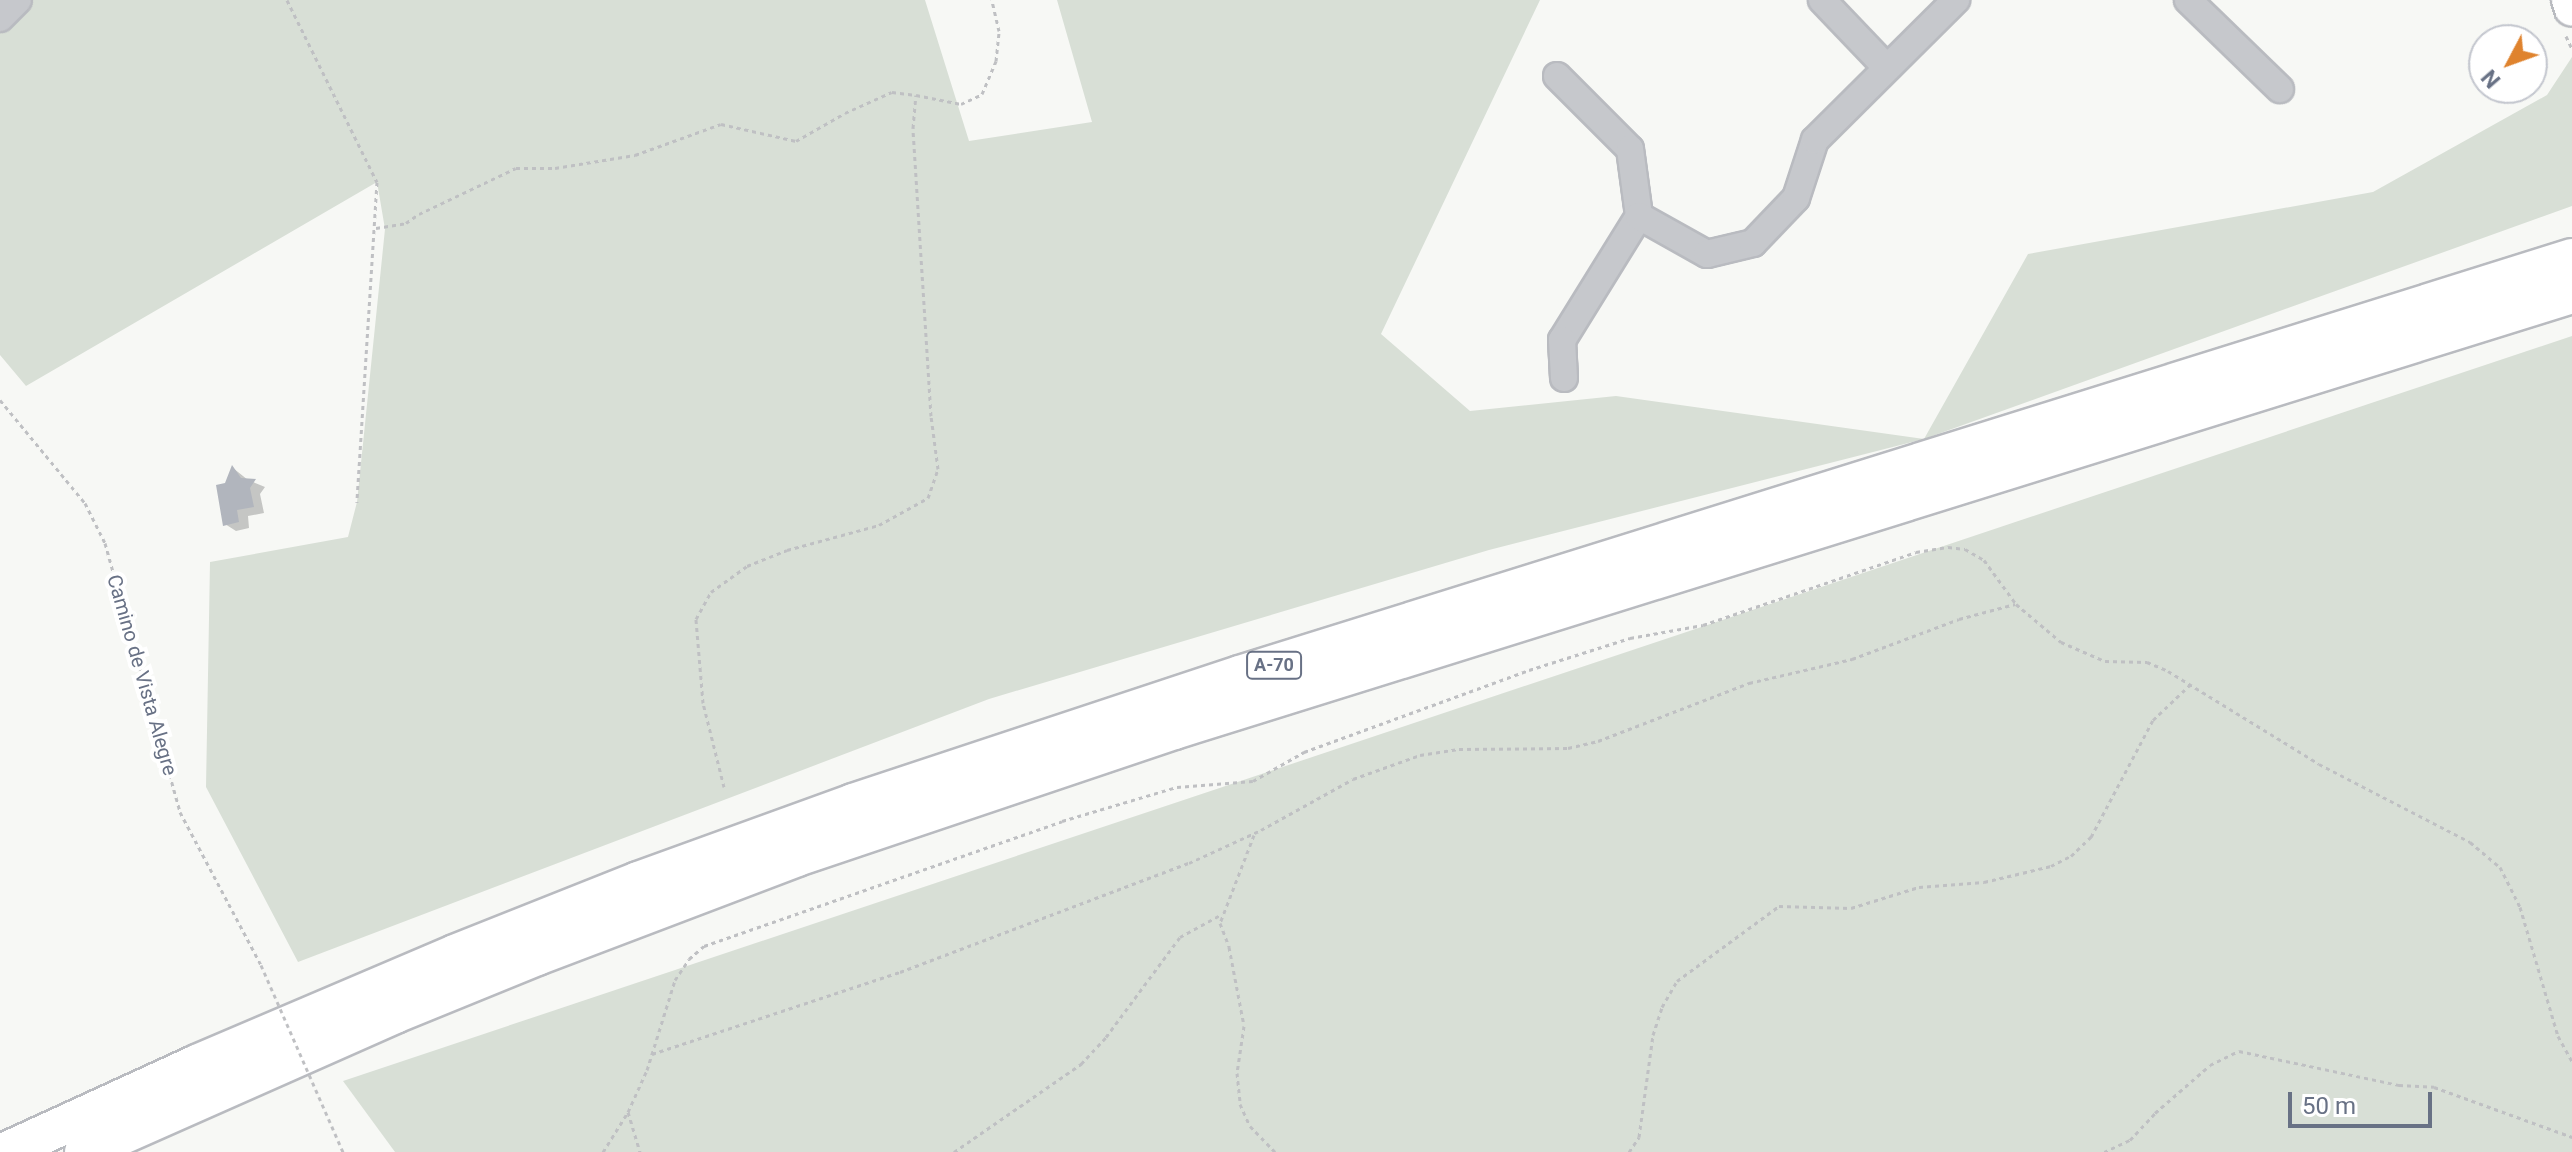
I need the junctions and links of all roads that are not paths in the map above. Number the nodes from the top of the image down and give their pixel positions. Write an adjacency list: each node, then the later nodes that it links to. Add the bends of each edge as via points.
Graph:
1 (18, 0): 7 (street)
2 (1822, 0): 8 (street)
3 (1956, 0): 8 (street)
4 (2188, 0): 10 (street)
5 (2569, 0): 6 (main road)
6 (2572, 9)
7 (0, 18)
8 (1887, 68): 11 (street, via 1815,140 1796,198 1753,243 1707,254)
9 (1557, 76): 11 (street, via 1630,149)
10 (2280, 89)
11 (1639, 216): 14 (street, via 1562,340)
12 (2572, 258): 15 (highway, A-70, via 1254,671 839,808 455,954)
13 (2572, 294): 16 (highway, A-70, via 1270,699 797,857 395,1014)
14 (1564, 378)
15 (5, 1152)
16 (84, 1152)

